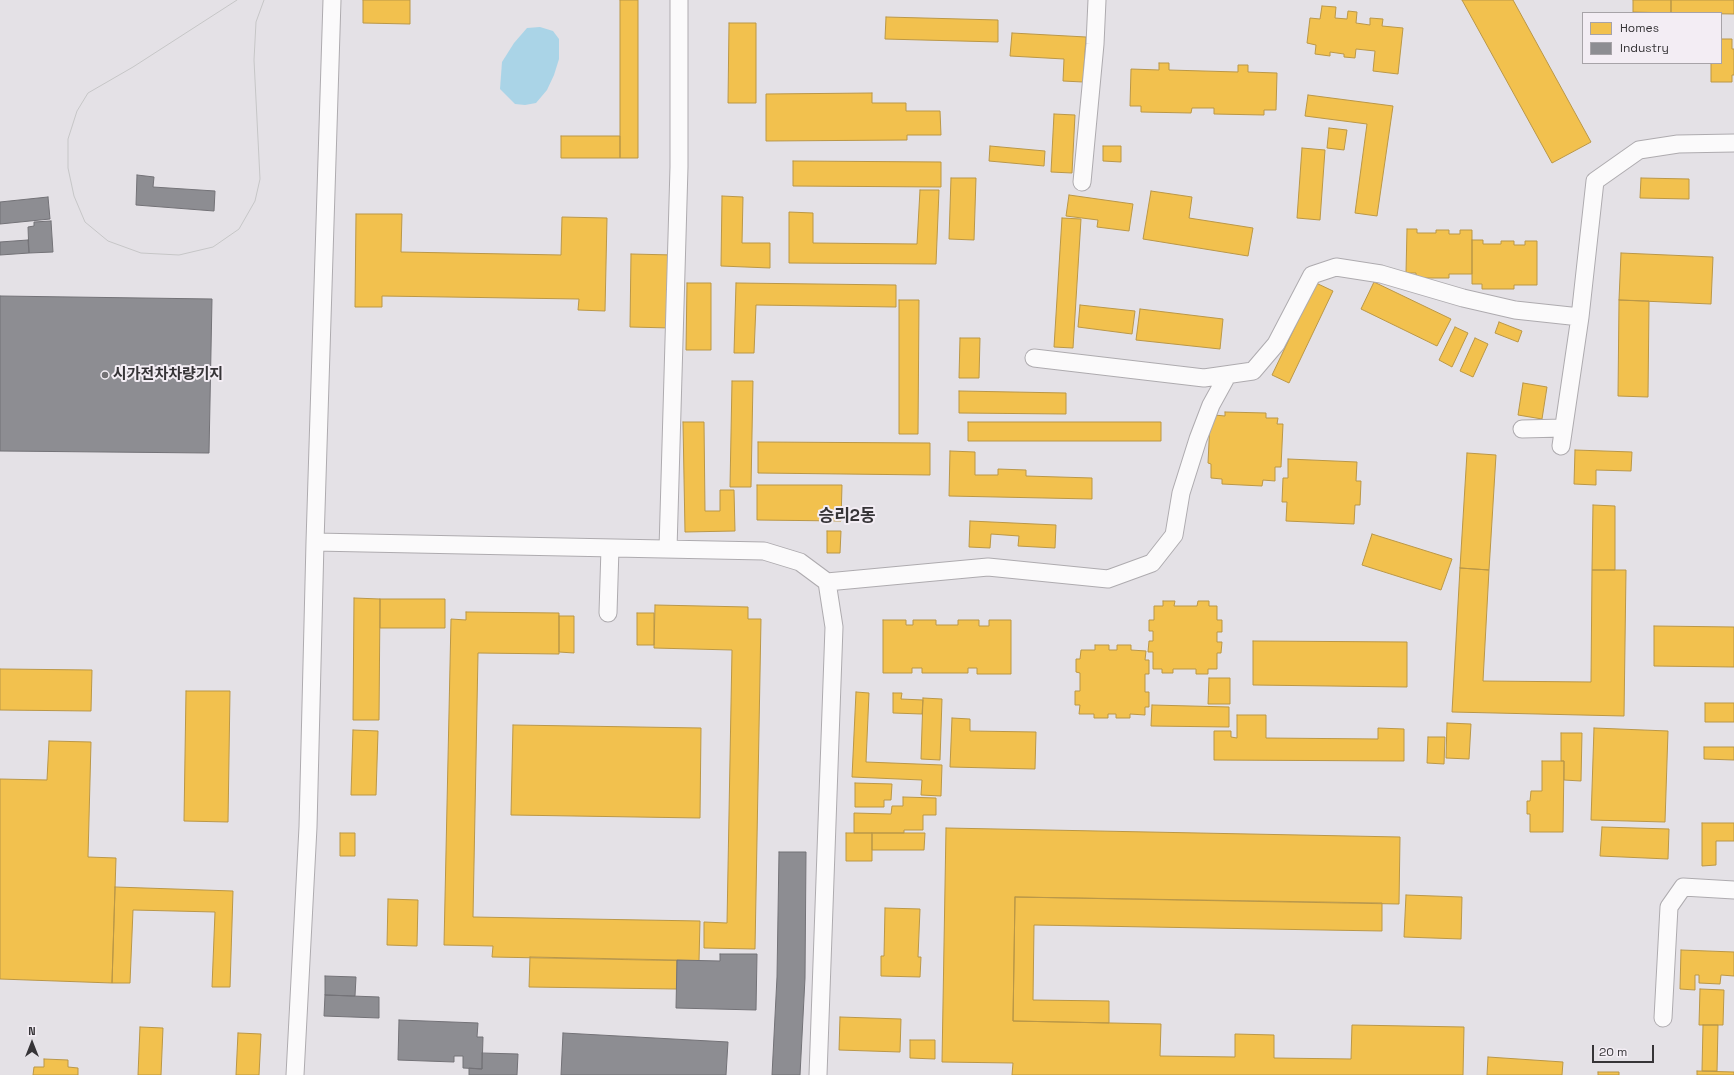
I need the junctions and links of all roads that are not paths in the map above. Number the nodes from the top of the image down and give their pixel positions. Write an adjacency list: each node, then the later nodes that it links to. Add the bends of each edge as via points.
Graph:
1 (332, 0): 12 (street)
2 (679, 0): 14 (street, via 679,167)
3 (1097, 0): 5 (street)
4 (1734, 143): 6 (street, via 1678,144 1639,150 1595,181)
5 (1082, 182)
6 (1580, 317): 8 (street, via 1515,310 1381,274 1336,267 1312,275 1276,344 1253,371); 10 (street)
7 (1034, 358): 8 (street, via 1204,378)
8 (1227, 376): 15 (street, via 1211,405 1198,439 1181,493 1174,535 1152,563 1108,578 988,567)
9 (1522, 428): 10 (street)
10 (1563, 428): 11 (street)
11 (1561, 446)
12 (314, 542): 13 (street); 19 (street, via 308,827)
13 (610, 548): 14 (street); 16 (street)
14 (668, 549): 15 (street, via 764,552 800,562)
15 (827, 582): 20 (street, via 834,627)
16 (608, 613)
17 (1734, 890): 18 (street, via 1683,888 1669,906)
18 (1663, 1018)
19 (295, 1075)
20 (818, 1075)

